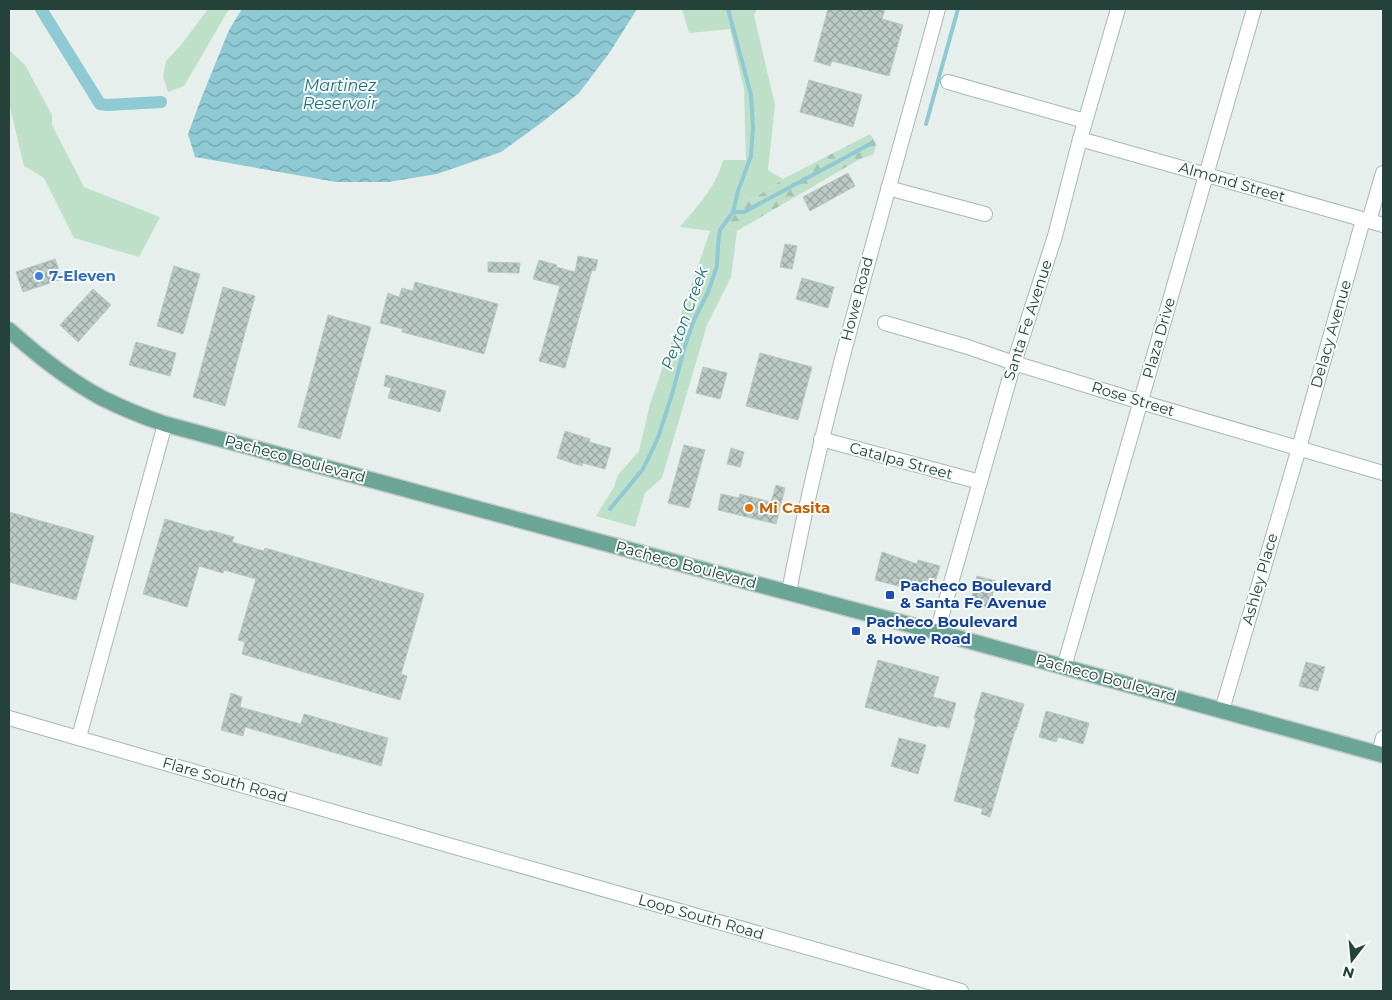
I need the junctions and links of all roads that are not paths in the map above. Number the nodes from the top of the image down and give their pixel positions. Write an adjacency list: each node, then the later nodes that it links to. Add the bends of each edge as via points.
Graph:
1 (938, 9): 9 (street, Howe Road)
2 (1118, 9): 5 (street, Santa Fe Avenue)
3 (1254, 9): 8 (street, Plaza Drive)
4 (948, 82): 5 (street)
5 (1085, 121): 6 (street, Santa Fe Avenue)
6 (1080, 139): 8 (street, Almond Street); 15 (street, Santa Fe Avenue, via 1055,236)
7 (1383, 173): 11 (street, Delacy Avenue)
8 (1207, 174): 11 (street, Almond Street); 16 (street, Plaza Drive)
9 (888, 188): 10 (street); 18 (street, Howe Road)
10 (985, 214)
11 (1366, 220): 12 (street, Almond Street); 19 (street, Delacy Avenue)
12 (1383, 226)
13 (885, 323): 15 (street, Rose Street)
14 (10, 332): 17 (main road, Pacheco Boulevard, via 101,397 140,416)
15 (1014, 364): 16 (street, Rose Street); 21 (street, Santa Fe Avenue)
16 (1141, 402): 19 (street, Rose Street); 24 (street, Plaza Drive)
17 (166, 424): 22 (main road, Pacheco Boulevard); 27 (street)
18 (822, 439): 21 (street, Catalpa Street); 22 (street, Howe Road)
19 (1299, 448): 20 (street, Rose Street); 25 (street, Ashley Place)
20 (1383, 473)
21 (980, 482): 23 (street, Santa Fe Avenue)
22 (789, 592): 23 (main road, Pacheco Boulevard)
23 (937, 632): 24 (main road, Pacheco Boulevard)
24 (1064, 667): 25 (main road, Pacheco Boulevard)
25 (1222, 710): 29 (main road, Pacheco Boulevard)
26 (9, 718): 27 (street, Flare South Road)
27 (79, 737): 30 (street, Flare South Road)
28 (1383, 738): 29 (street)
29 (1381, 755)
30 (441, 843): 31 (street, Loop South Road)
31 (958, 991)

